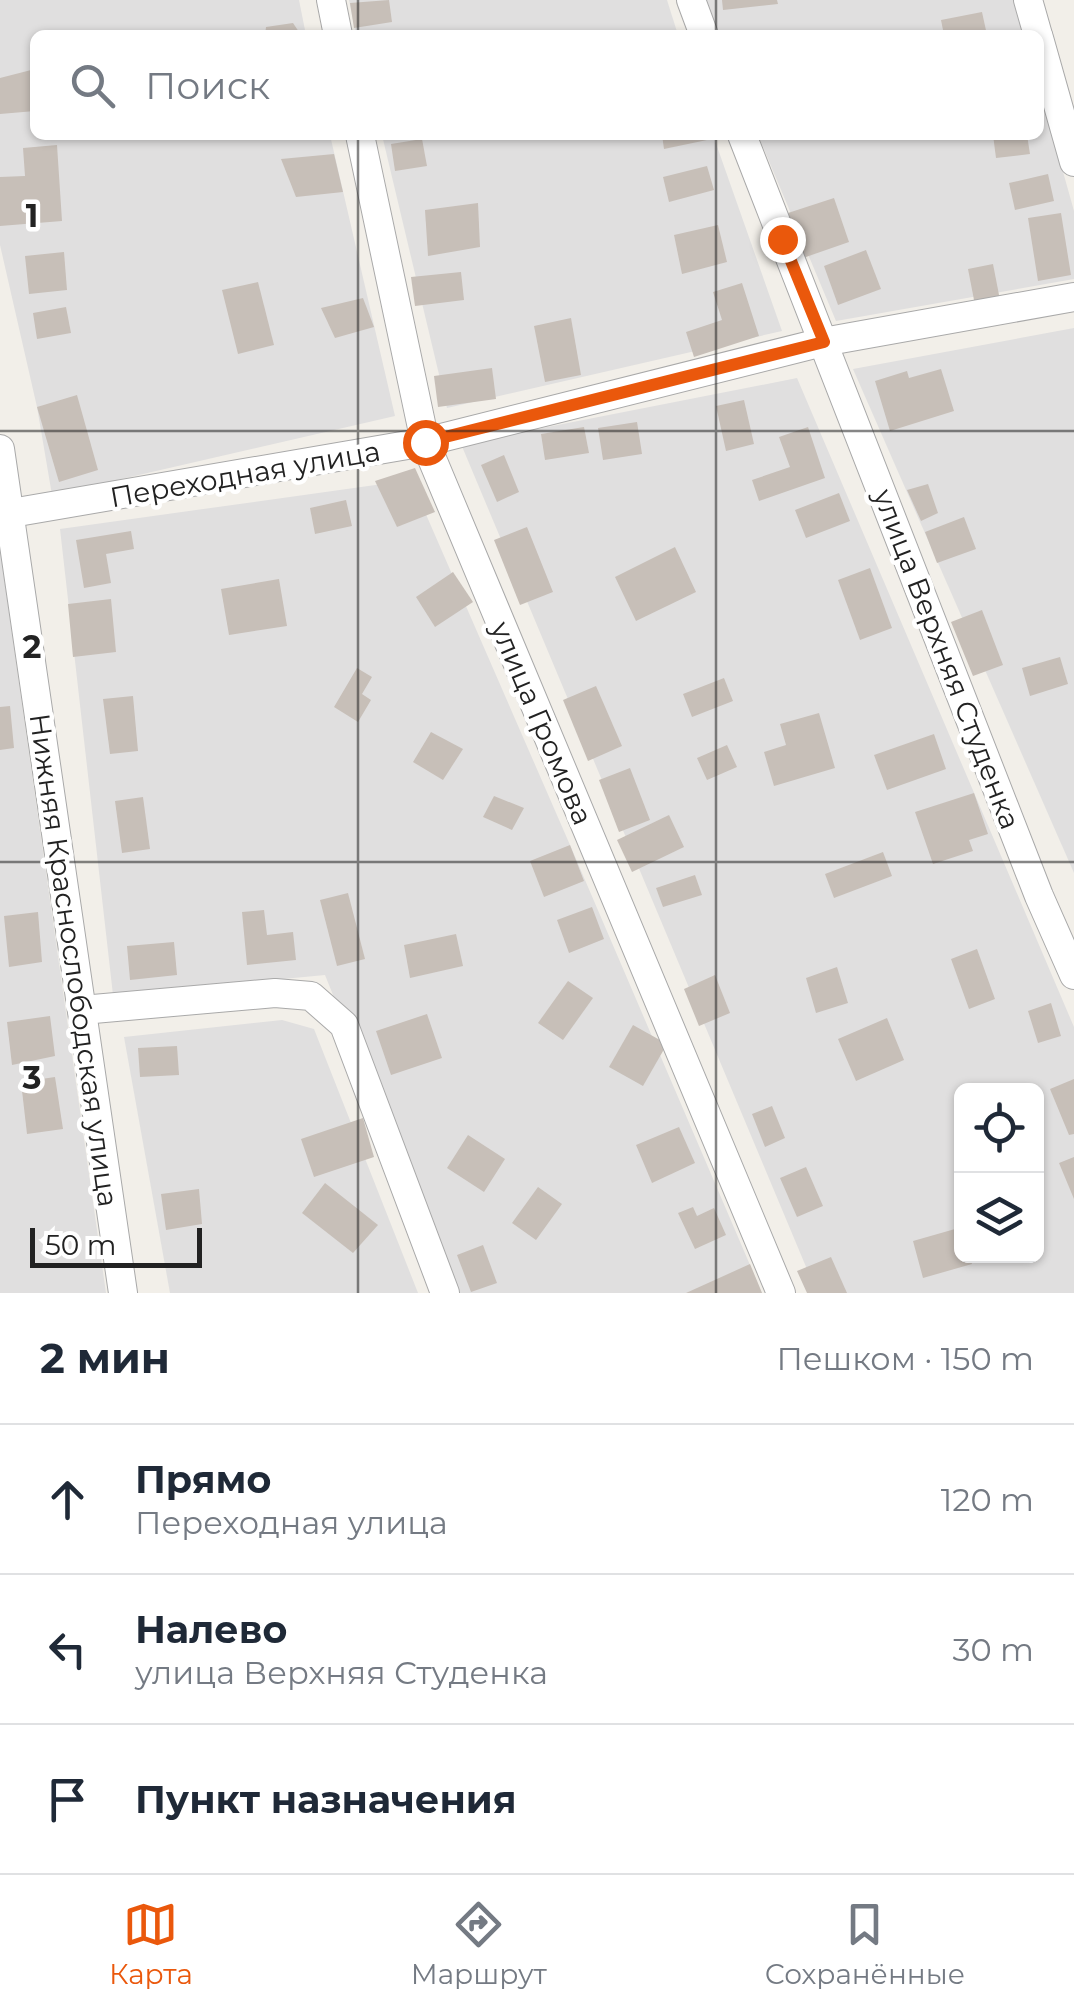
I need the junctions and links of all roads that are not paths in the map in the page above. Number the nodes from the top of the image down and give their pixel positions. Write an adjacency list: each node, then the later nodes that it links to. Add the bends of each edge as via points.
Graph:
1 (331, 0): 4 (street)
2 (691, 0): 5 (street)
3 (1028, 0): 6 (street)
4 (337, 30)
5 (702, 30)
6 (1037, 30)
7 (1044, 54): 10 (street)
8 (361, 140): 13 (street, улица Громова)
9 (744, 140): 12 (street, улица Верхняя Cтуденка)
10 (1074, 162)
11 (1074, 297): 12 (street, Переходная улица)
12 (824, 342): 13 (street, Переходная улица); 16 (street, улица Верхняя Cтуденка)
13 (425, 442): 15 (street, Переходная улица); 20 (street, улица Громова)
14 (0, 450): 15 (street, Нижняя Краснослободская улица)
15 (4, 515): 17 (street, Нижняя Краснослободская улица)
16 (1074, 975)
17 (82, 1010): 18 (street, Нижняя Краснослободская улица); 19 (street, via 275,993 312,996 344,1025)
18 (123, 1293)
19 (445, 1293)
20 (781, 1293)

